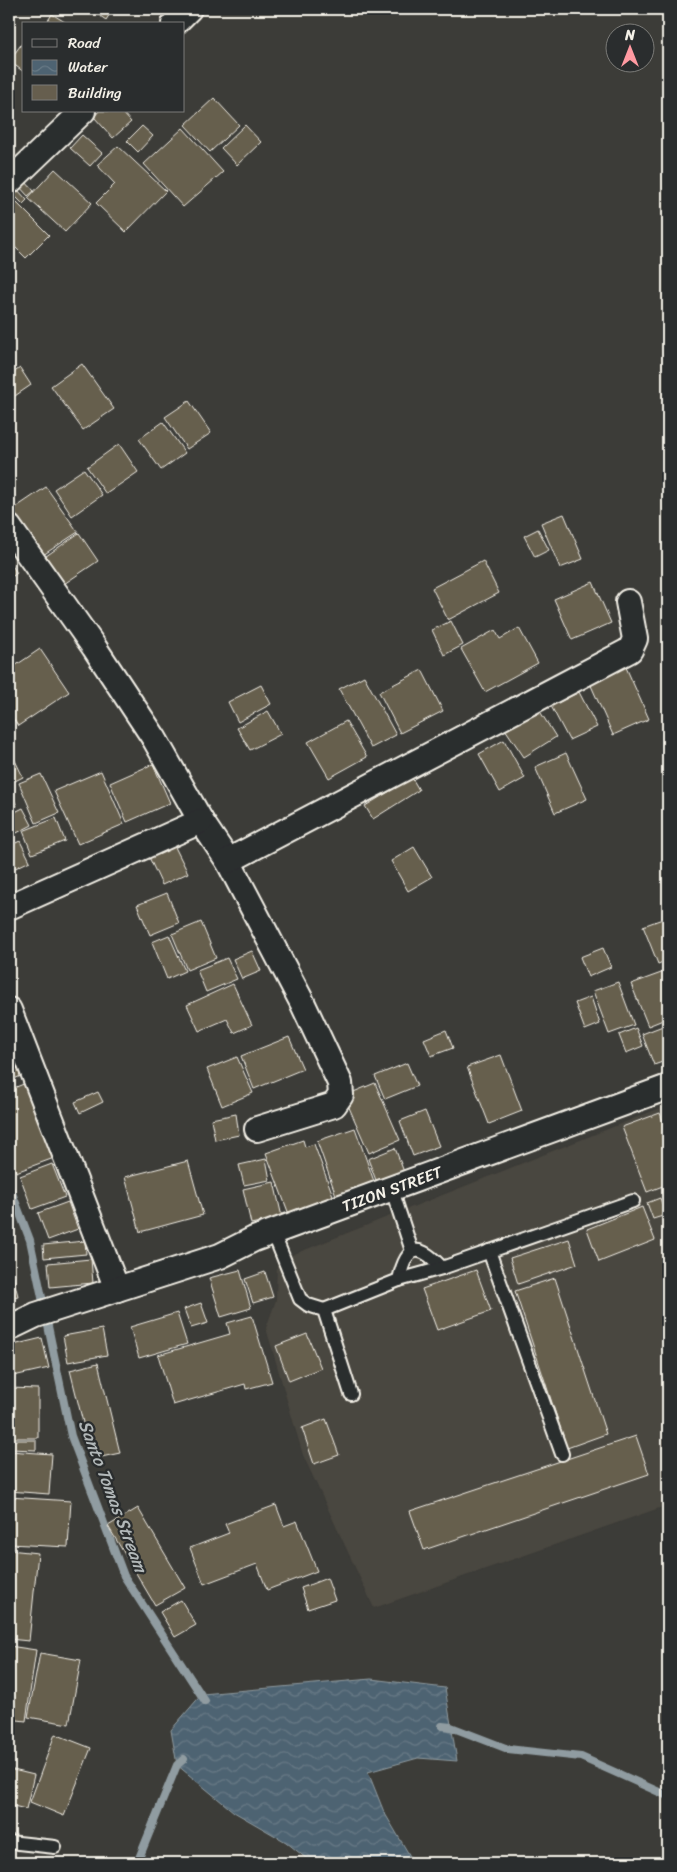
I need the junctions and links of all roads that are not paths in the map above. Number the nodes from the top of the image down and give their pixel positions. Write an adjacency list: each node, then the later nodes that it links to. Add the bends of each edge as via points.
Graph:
1 (190, 9): 2 (street)
2 (176, 22)
3 (82, 112): 4 (street)
4 (9, 182)
5 (9, 527): 7 (street, via 154,738)
6 (628, 602): 8 (street, via 635,639 630,650)
7 (201, 821): 8 (street); 9 (street)
8 (228, 861): 12 (street, via 340,1082 341,1095 334,1105)
9 (9, 907)
10 (9, 1010): 20 (street)
11 (668, 1087): 13 (street, TIZON STREET)
12 (257, 1129)
13 (392, 1190): 15 (street, TIZON STREET); 16 (lane)
14 (633, 1201): 17 (lane)
15 (273, 1232): 20 (street, TIZON STREET, via 220,1256); 21 (lane, via 300,1299)
16 (412, 1251): 18 (lane, via 432,1256); 19 (lane, via 406,1255)
17 (489, 1252): 18 (lane); 24 (lane)
18 (442, 1268): 19 (lane)
19 (399, 1280): 21 (lane)
20 (117, 1289): 22 (street, TIZON STREET, via 36,1315)
21 (324, 1310): 23 (lane)
22 (9, 1328)
23 (351, 1394)
24 (562, 1454)
25 (9, 1842): 26 (lane)
26 (55, 1846)

